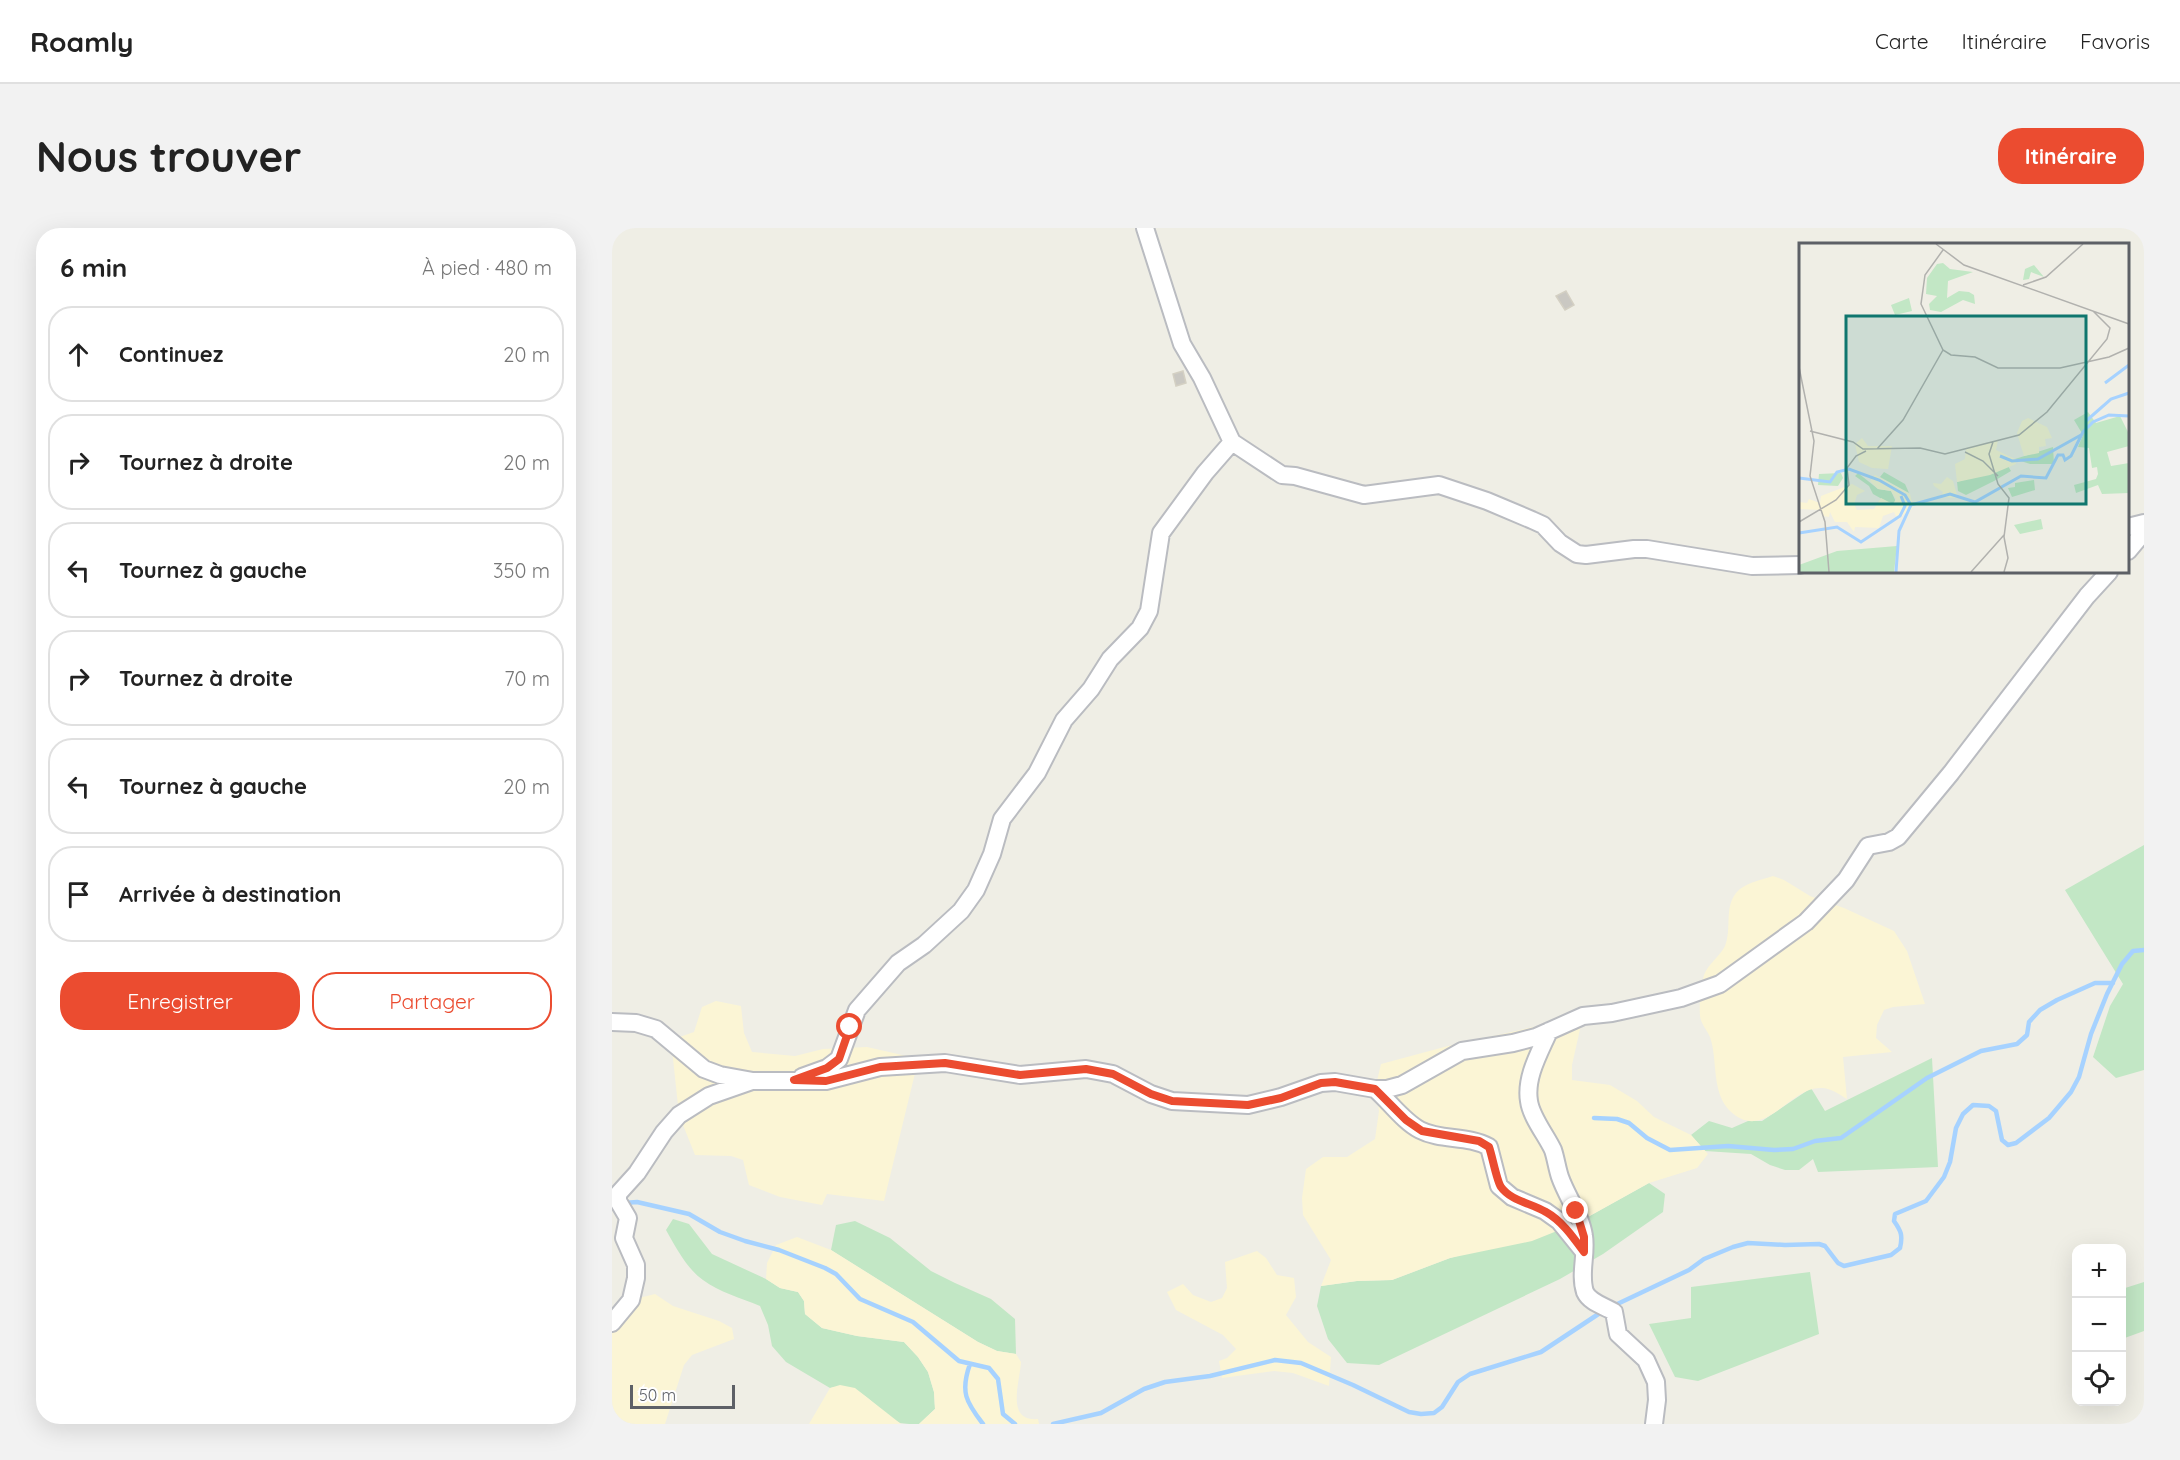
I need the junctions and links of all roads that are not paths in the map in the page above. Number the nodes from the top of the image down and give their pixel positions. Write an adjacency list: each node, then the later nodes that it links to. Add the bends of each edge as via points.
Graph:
1 (1145, 228): 2 (street, via 1182,344)
2 (1232, 442): 7 (street, via 1282,475 1344,491 1364,495 1439,485 1538,522 1577,554 1647,549 1752,566); 12 (street, via 1161,533 1149,611 1140,628 1110,659 1064,720 1037,773 1002,819 976,890 961,911 898,963 857,1010 839,1059 827,1068)
3 (2144, 523): 4 (street)
4 (2129, 527)
5 (2144, 532): 6 (street)
6 (2129, 548)
7 (1799, 565)
8 (2108, 573): 10 (street, via 1898,837 1868,846 1846,880 1806,922 1720,984 1681,998 1583,1016)
9 (612, 1022): 11 (street, via 656,1029 704,1069)
10 (1549, 1031): 13 (street, via 1513,1043 1462,1051 1402,1085); 14 (street, via 1532,1073 1529,1103 1554,1152 1559,1176 1576,1211)
11 (753, 1080): 12 (street); 15 (street, via 709,1096 679,1115 618,1194 628,1218 624,1238 636,1266 636,1278 631,1300)
12 (794, 1080): 13 (street, via 826,1081 880,1067 945,1063 1020,1075 1086,1069 1113,1074 1172,1101 1248,1105 1335,1082)
13 (1375, 1089): 14 (street, via 1422,1131 1479,1141 1489,1147 1499,1186 1559,1221)
14 (1584, 1252): 16 (street, via 1586,1293 1592,1301 1614,1312 1618,1334 1646,1360 1656,1382)
15 (612, 1323)
16 (1654, 1424)

